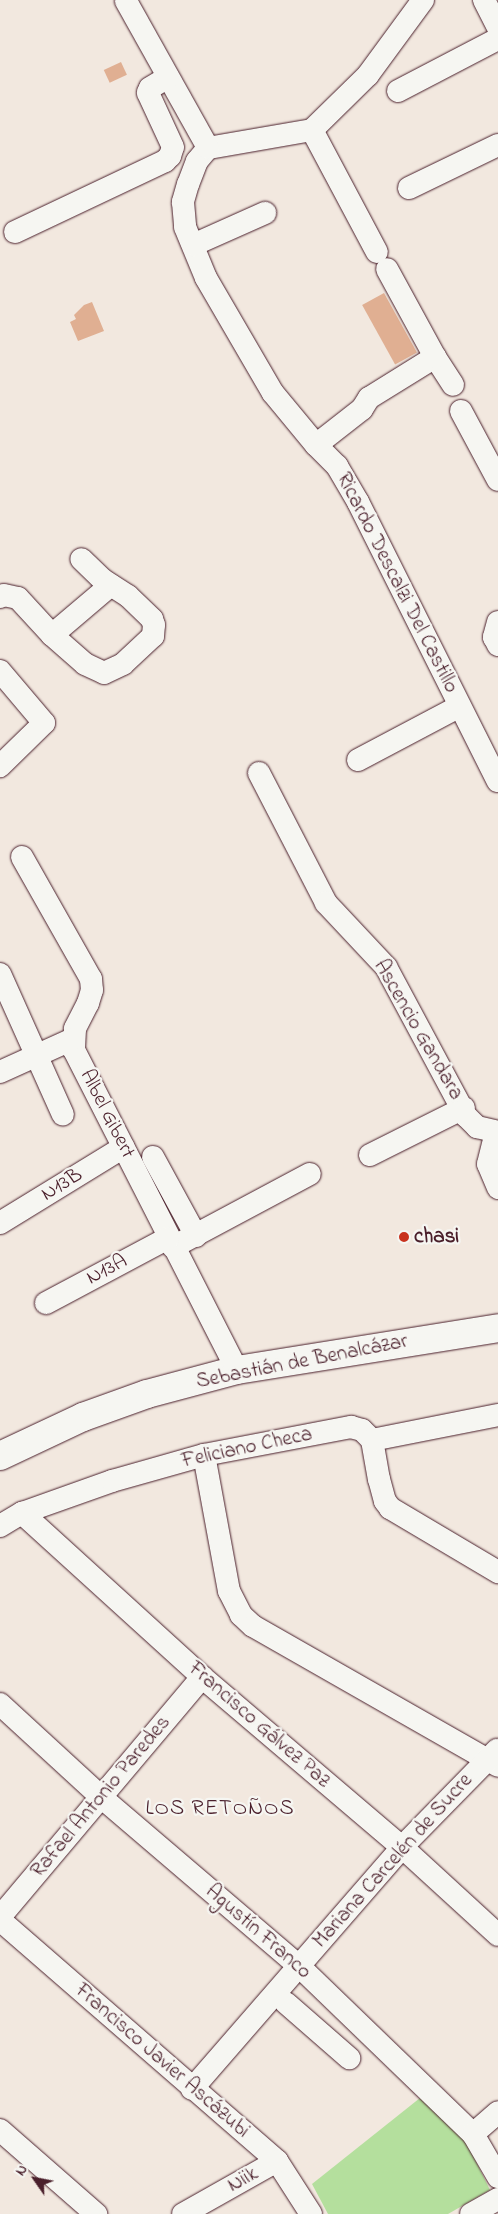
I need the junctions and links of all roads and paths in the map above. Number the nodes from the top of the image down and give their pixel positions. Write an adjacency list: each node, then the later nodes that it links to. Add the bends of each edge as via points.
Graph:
1 (423, 0): 8 (street, via 368,75)
2 (484, 0): 4 (street)
3 (126, 1): 6 (street)
4 (498, 27)
5 (498, 39): 7 (street)
6 (168, 77): 10 (street); 13 (street, via 150,88 148,93 173,147 170,156)
7 (398, 91)
8 (312, 130): 10 (street); 15 (street)
9 (498, 145): 11 (street)
10 (218, 146): 14 (street, Ricardo Descalzi Del Castillo, via 197,161 183,202 185,227)
11 (409, 188)
12 (265, 212): 14 (street)
13 (15, 232)
14 (193, 245): 18 (street, Ricardo Descalzi Del Castillo, via 206,278 273,393)
15 (435, 357): 16 (street); 18 (street, via 369,398 362,409)
16 (453, 385)
17 (461, 411): 19 (street)
18 (316, 445): 27 (street, Ricardo Descalzi Del Castillo, via 337,466 358,502)
19 (498, 480)
20 (81, 559): 21 (street)
21 (111, 585): 24 (street); 24 (street, via 128,596 152,619 154,625 153,636 123,664 104,672 85,664)
22 (0, 597): 24 (street, via 18,598)
23 (498, 622): 25 (street, via 494,637)
24 (52, 635)
25 (498, 645)
26 (0, 671): 29 (street, via 44,723)
27 (460, 706): 28 (street); 31 (street, Ricardo Descalzi Del Castillo)
28 (358, 760)
29 (0, 766)
30 (258, 773): 37 (street, Ascencio Gandara, via 326,903 386,967)
31 (498, 781)
32 (22, 857): 34 (street, via 92,979 90,997)
33 (0, 974): 35 (street)
34 (73, 1039): 35 (street); 40 (street, Albel Gibert, via 74,1050)
35 (37, 1055): 36 (street); 38 (street)
36 (0, 1072)
37 (464, 1108): 39 (street, Ascencio Gandara, via 471,1122); 41 (street)
38 (63, 1115)
39 (494, 1132): 44 (street, via 488,1164)
40 (124, 1147): 45 (street, N13B); 47 (street, Albel Gibert)
41 (370, 1155)
42 (154, 1157): 46 (street)
43 (310, 1174): 46 (street, N13A)
44 (498, 1188)
45 (0, 1223)
46 (196, 1236): 47 (street, N13A)
47 (170, 1243): 48 (street, N13A); 50 (street, Albel Gibert)
48 (46, 1303)
49 (498, 1328): 50 (main road, Sebastián de Benalcázar)
50 (237, 1370): 54 (main road, Sebastián de Benalcázar, via 147,1394 83,1417)
51 (498, 1414): 52 (street)
52 (372, 1440): 53 (street, Feliciano Checa, via 362,1430 351,1427); 57 (street, via 379,1478 390,1508)
53 (204, 1455): 55 (street, Feliciano Checa, via 112,1480); 60 (street, via 229,1591 241,1615 253,1626)
54 (0, 1456)
55 (22, 1513): 56 (street, Feliciano Checa); 58 (street, Francisco Gálvez Paz)
56 (0, 1526)
57 (498, 1572)
58 (202, 1677): 61 (street, Rafael Antonio Paredes); 62 (street, Francisco Gálvez Paz)
59 (0, 1704): 61 (street, Agustín Franco)
60 (494, 1758): 62 (street, Mariana Carcelén de Sucre)
61 (101, 1797): 63 (street, Rafael Antonio Paredes); 65 (street, Agustín Franco)
62 (402, 1847): 64 (street, Francisco Gálvez Paz); 65 (street, Mariana Carcelén de Sucre)
63 (0, 1919): 70 (street, Francisco Javier Ascázubi)
64 (498, 1935)
65 (299, 1966): 67 (street, Agustín Franco); 70 (street, Mariana Carcelén de Sucre)
66 (286, 2003): 68 (street)
67 (343, 2009): 68 (street); 73 (street, Agustín Franco)
68 (320, 2032): 69 (street)
69 (349, 2058)
70 (192, 2089): 74 (street, Francisco Javier Ascázubi)
71 (498, 2112): 73 (street)
72 (0, 2130): 77 (street)
73 (473, 2134): 75 (street, Agustín Franco)
74 (278, 2161): 78 (street, Niik); 79 (street, Francisco Javier Ascázubi)
75 (498, 2177)
76 (498, 2199): 80 (street)
77 (96, 2214)
78 (183, 2214)
79 (311, 2214)
80 (471, 2214)

